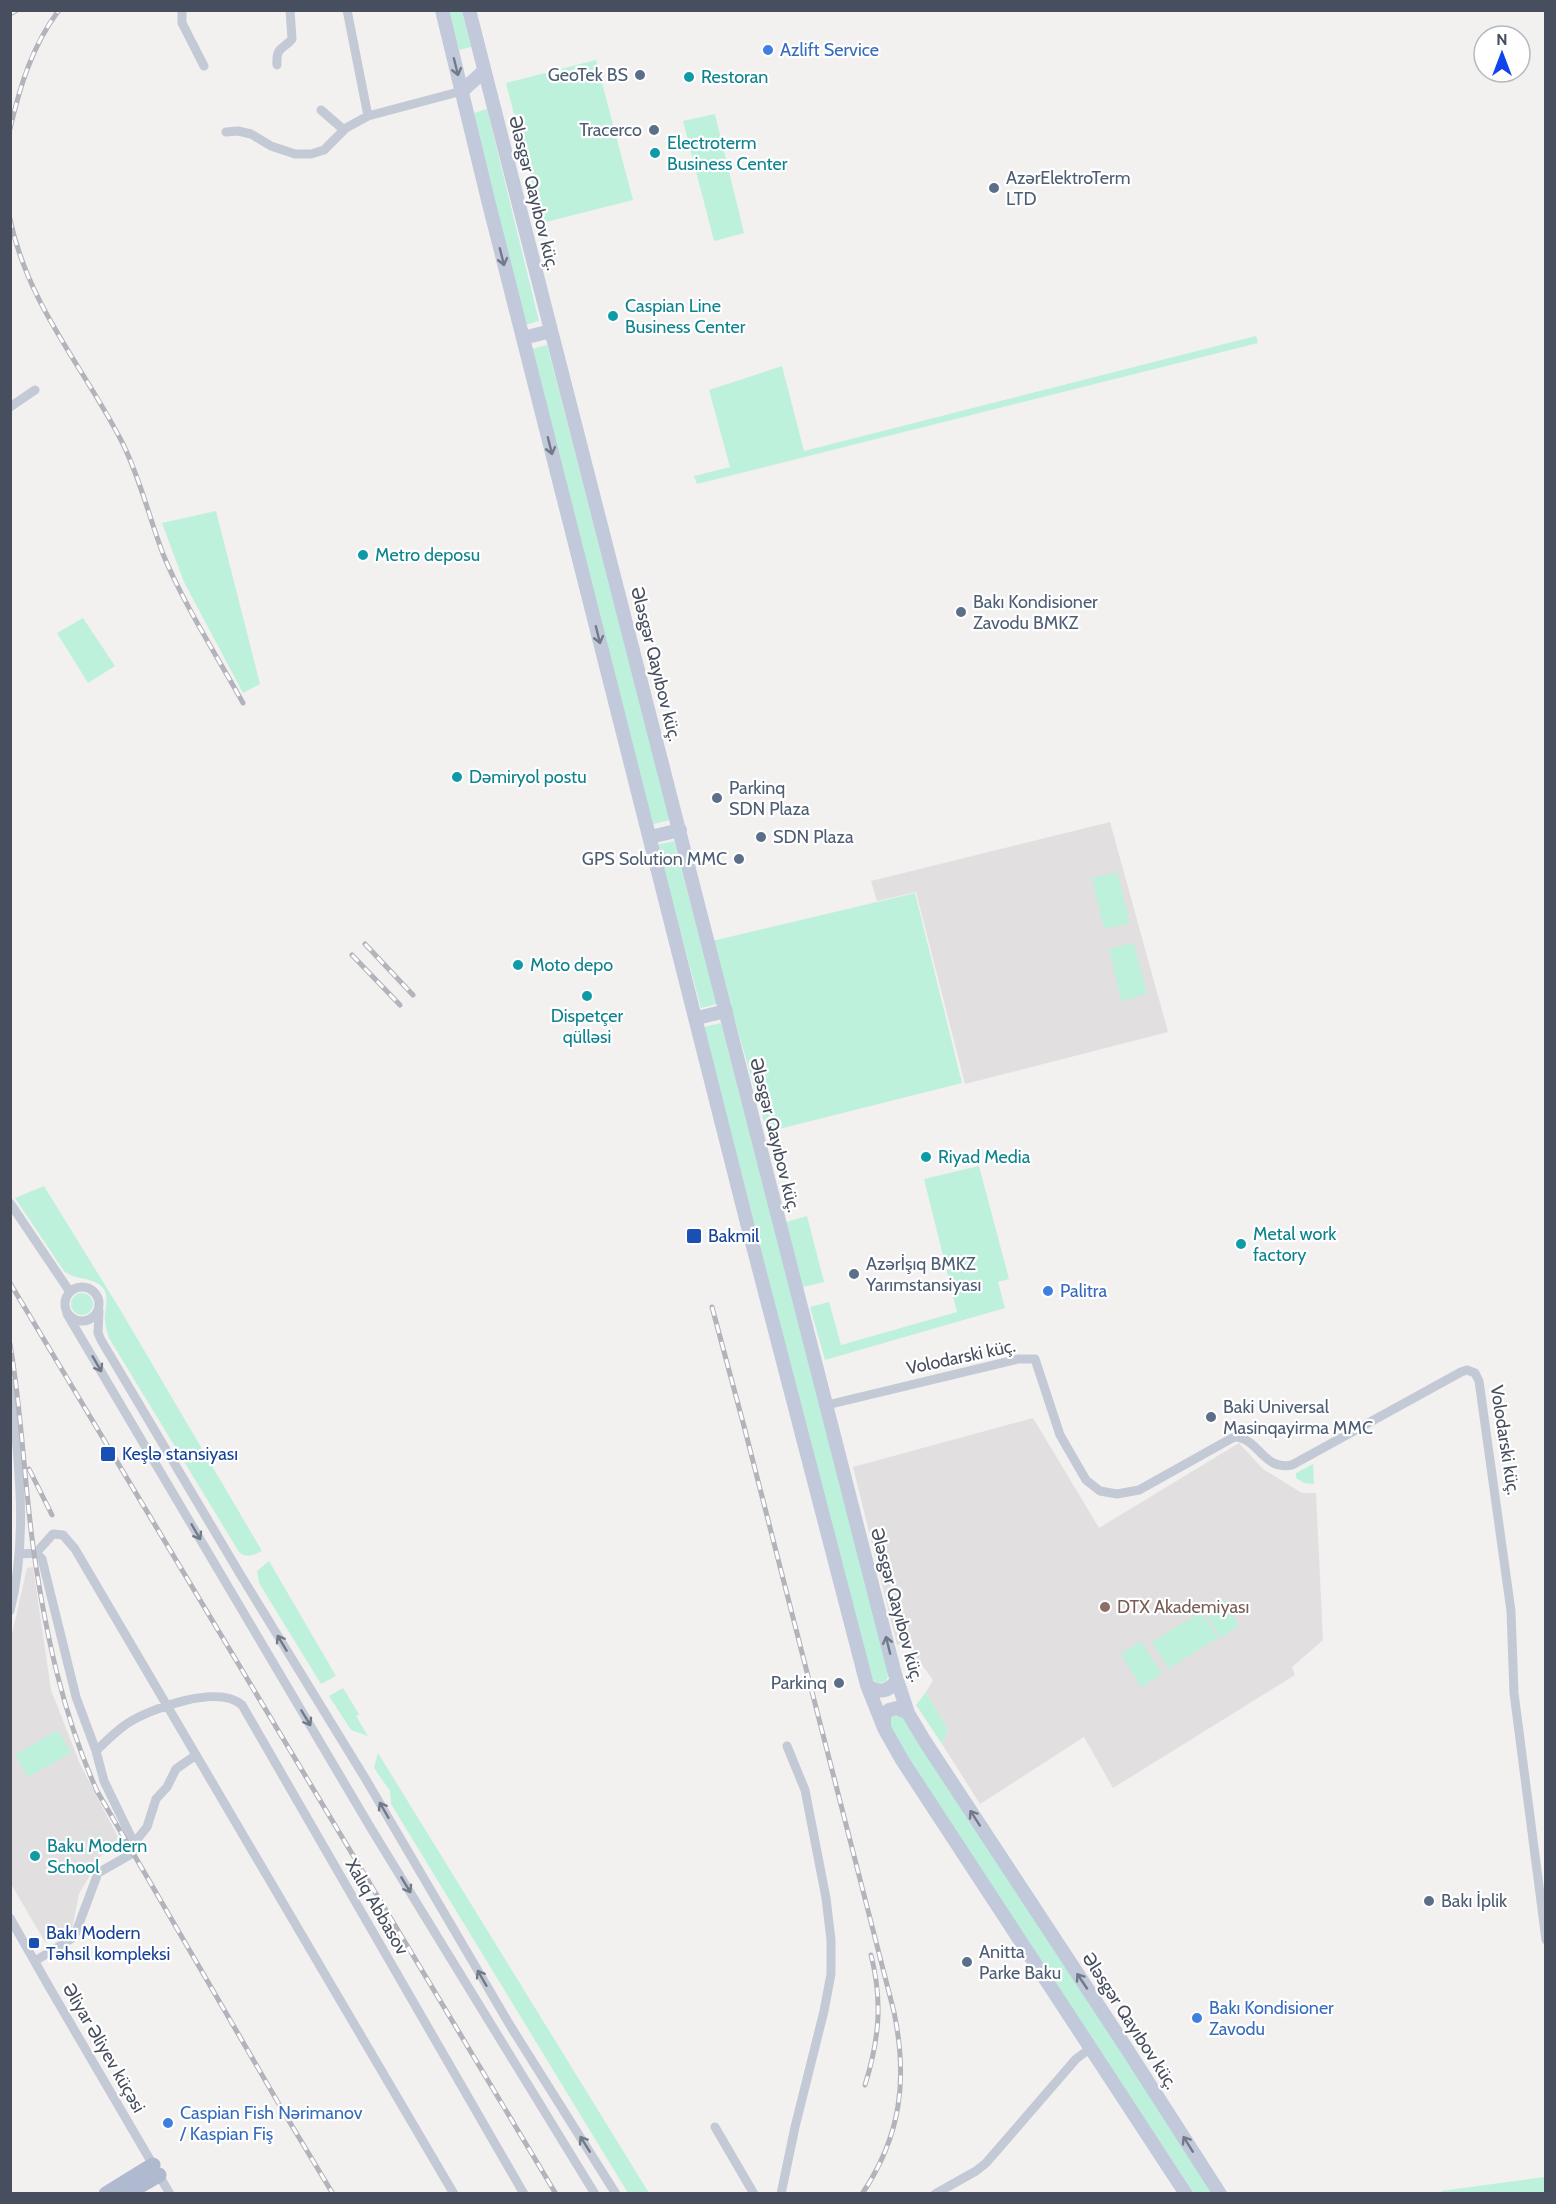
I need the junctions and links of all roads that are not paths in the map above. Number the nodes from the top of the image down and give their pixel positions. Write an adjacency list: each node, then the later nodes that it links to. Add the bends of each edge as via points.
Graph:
1 (182, 10): 7 (street, via 182,23)
2 (290, 10): 6 (street, via 292,39 278,50)
3 (347, 10): 11 (street)
4 (442, 10): 9 (main road, one-way to 9)
5 (469, 10): 8 (main road, Ələsgər Qayıbov küç.)
6 (277, 65)
7 (204, 66)
8 (484, 71): 9 (main road); 14 (main road, Ələsgər Qayıbov küç.)
9 (462, 91): 11 (street); 15 (main road, one-way to 15)
10 (321, 110): 12 (street)
11 (368, 116): 12 (street)
12 (344, 130): 13 (street, via 324,150 311,154 295,154 251,134)
13 (226, 132)
14 (551, 331): 15 (main road); 18 (main road, Ələsgər Qayıbov küç.)
15 (523, 338): 19 (main road, one-way to 19)
16 (35, 390): 17 (street)
17 (10, 407)
18 (680, 830): 19 (main road); 20 (main road, Ələsgər Qayıbov küç.)
19 (650, 837): 21 (main road)
20 (726, 1011): 21 (main road); 27 (main road, Ələsgər Qayıbov küç.)
21 (697, 1018): 32 (main road)
22 (10, 1203): 23 (street)
23 (70, 1292): 24 (street, via 81,1287 92,1290 99,1299); 25 (street, via 64,1302)
24 (99, 1311): 25 (street, via 87,1321); 52 (street, one-way to 24, via 511,2027 101,1340)
25 (67, 1314): 51 (street, one-way to 51, via 366,1820)
26 (11, 1383): 29 (street, via 20,1491)
27 (827, 1405): 31 (main road, Ələsgər Qayıbov küç., one-way to 27); 41 (street, Volodarski küç., via 1018,1359 1035,1359 1060,1435 1086,1480 1100,1491 1123,1493 1146,1487 1234,1437 1245,1439 1269,1461 1292,1466 1461,1372 1476,1373 1511,1611 1514,1693)
28 (36, 1553): 29 (street); 33 (street, via 53,1534 68,1540); 37 (street, via 42,1559 66,1664)
29 (20, 1554): 30 (street)
30 (10, 1611)
31 (897, 1680): 32 (main road, via 885,1691); 34 (main road, Ələsgər Qayıbov küç.)
32 (867, 1685): 35 (main road)
33 (166, 1705): 37 (street, Xalıq Abbasov, via 129,1722); 38 (street); 50 (street, Xalıq Abbasov, via 224,1697 242,1705)
34 (908, 1713): 35 (main road, via 897,1708 889,1710 884,1716); 57 (main road, Ələsgər Qayıbov küç., one-way to 34)
35 (884, 1728): 43 (main road)
36 (787, 1746): 54 (street, via 805,1790 826,1898 831,1974)
37 (96, 1750): 39 (street, via 104,1781)
38 (196, 1755): 39 (street, via 176,1768 167,1788 156,1799 147,1827); 49 (street)
39 (135, 1842): 42 (street, via 133,1853 98,1873 76,1932)
40 (10, 1918): 42 (street, Əliyar Əliyev küçəsi)
41 (1545, 1940)
42 (35, 1961): 45 (street, Əliyar Əliyev küçəsi)
43 (1092, 2047): 55 (street, via 1076,2059 986,2163); 56 (main road)
44 (715, 2127): 53 (street)
45 (156, 2170): 46 (main road); 47 (main road); 48 (street, Əliyar Əliyev küçəsi)
46 (106, 2193)
47 (126, 2193)
48 (171, 2193)
49 (454, 2193)
50 (524, 2193)
51 (595, 2193)
52 (616, 2193)
53 (754, 2193)
54 (781, 2193)
55 (935, 2193)
56 (1186, 2193)
57 (1220, 2193)

